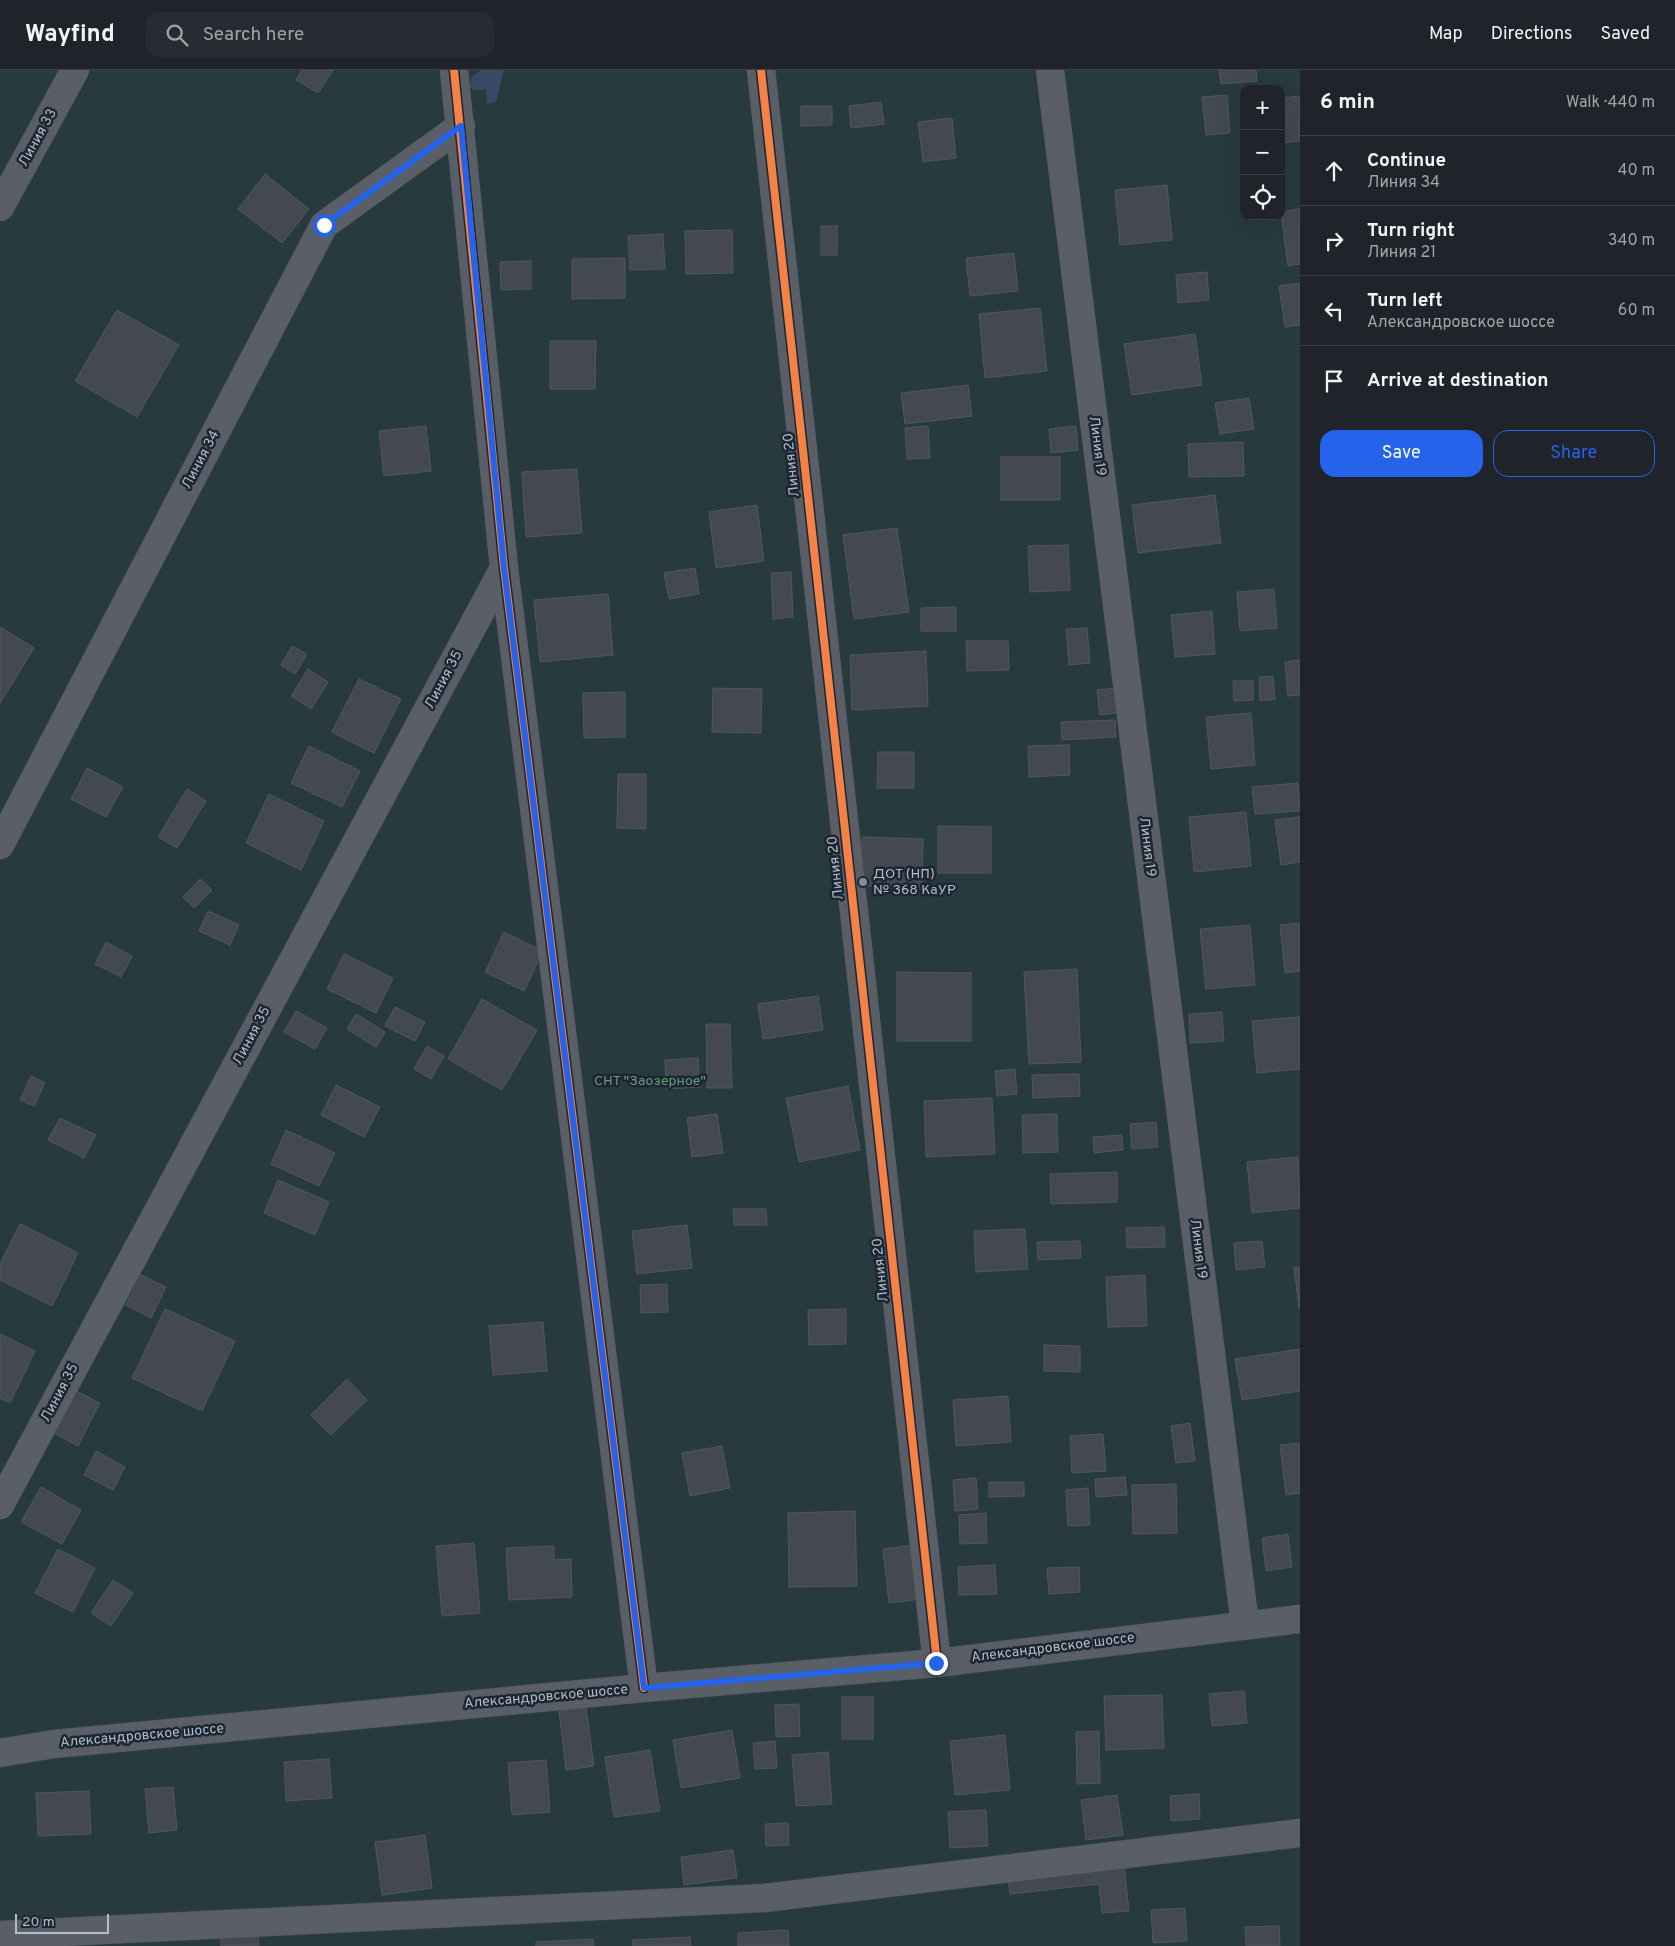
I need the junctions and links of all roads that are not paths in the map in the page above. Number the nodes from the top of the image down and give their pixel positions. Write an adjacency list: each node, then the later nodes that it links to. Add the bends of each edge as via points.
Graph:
1 (76, 70): 6 (street, Линия 33)
2 (454, 70): 5 (street)
3 (761, 70): 12 (street, Линия 20)
4 (1050, 70): 11 (street, Линия 19)
5 (461, 126): 7 (street); 8 (street, Линия 34, via 324,225)
6 (0, 207)
7 (504, 568): 9 (street, Линия 35); 13 (street)
8 (0, 845)
9 (0, 1505)
10 (1300, 1619): 11 (street, Александровское шоссе)
11 (1245, 1625): 12 (street, Александровское шоссе)
12 (936, 1663): 13 (street, Александровское шоссе)
13 (644, 1688): 14 (street, Александровское шоссе, via 54,1744)
14 (0, 1753)
15 (1300, 1833): 16 (street, via 766,1898)
16 (0, 1935)

